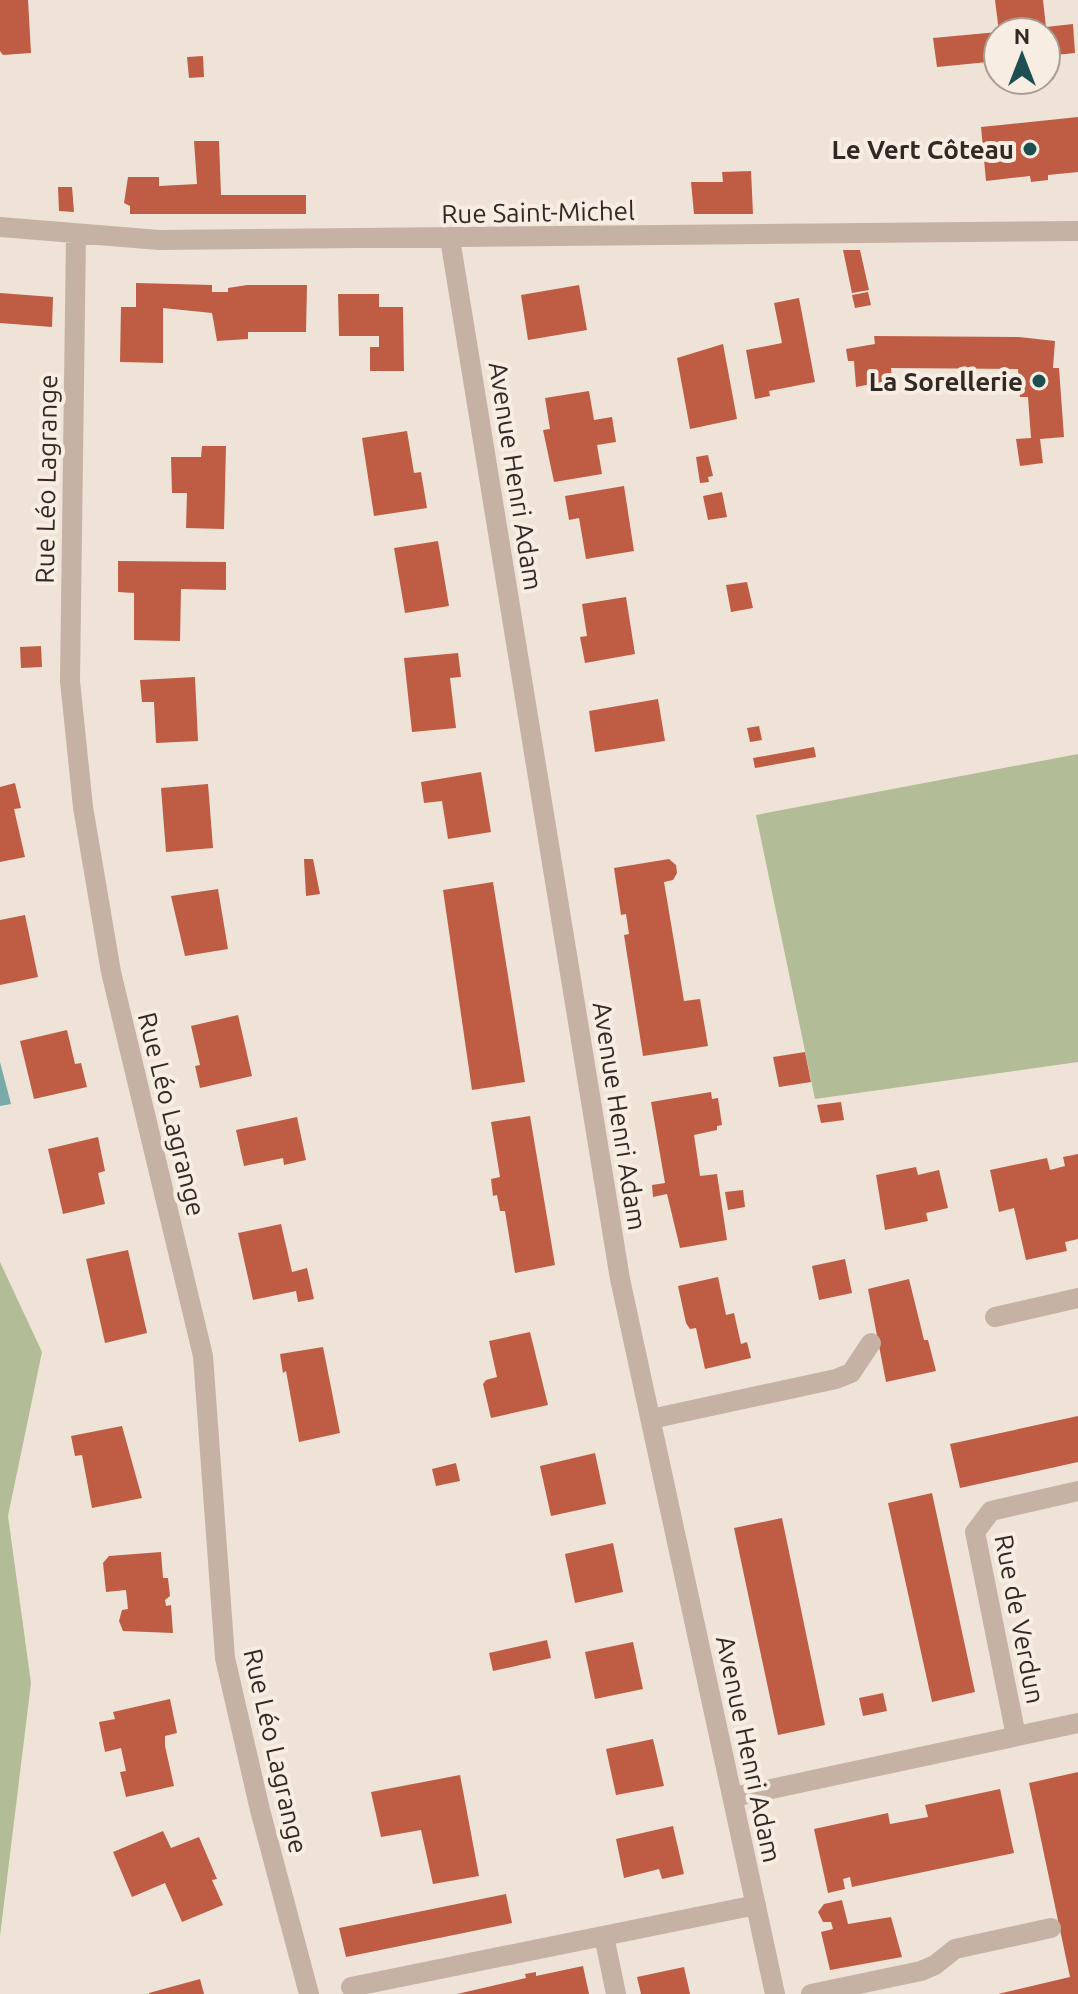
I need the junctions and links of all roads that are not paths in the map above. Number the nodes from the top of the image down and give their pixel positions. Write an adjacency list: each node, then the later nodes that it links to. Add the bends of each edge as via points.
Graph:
1 (0, 227): 3 (street, Rue Saint-Michel)
2 (1078, 231): 4 (street, Rue Saint-Michel)
3 (76, 235): 4 (street, Rue Saint-Michel, via 159,240); 17 (street, Rue Léo Lagrange, via 70,681 81,792 111,972 203,1356 225,1658)
4 (450, 239): 8 (street, Avenue Henri Adam, via 620,1279)
5 (1078, 1298): 6 (street)
6 (995, 1317)
7 (871, 1343): 8 (street, via 851,1373 836,1379)
8 (651, 1419): 12 (street, Avenue Henri Adam)
9 (1078, 1491): 11 (street, Rue de Verdun, via 991,1511 975,1532)
10 (1078, 1723): 11 (street, Rue de Verdun)
11 (1016, 1736): 12 (street, Rue de Verdun)
12 (734, 1797): 13 (street, Avenue Henri Adam)
13 (756, 1905): 15 (street); 19 (street, Avenue Henri Adam)
14 (1051, 1928): 20 (street, via 955,1949 921,1971)
15 (604, 1936): 16 (street); 18 (street)
16 (351, 1987)
17 (309, 1994)
18 (616, 1994)
19 (775, 1994)
20 (811, 1994)

